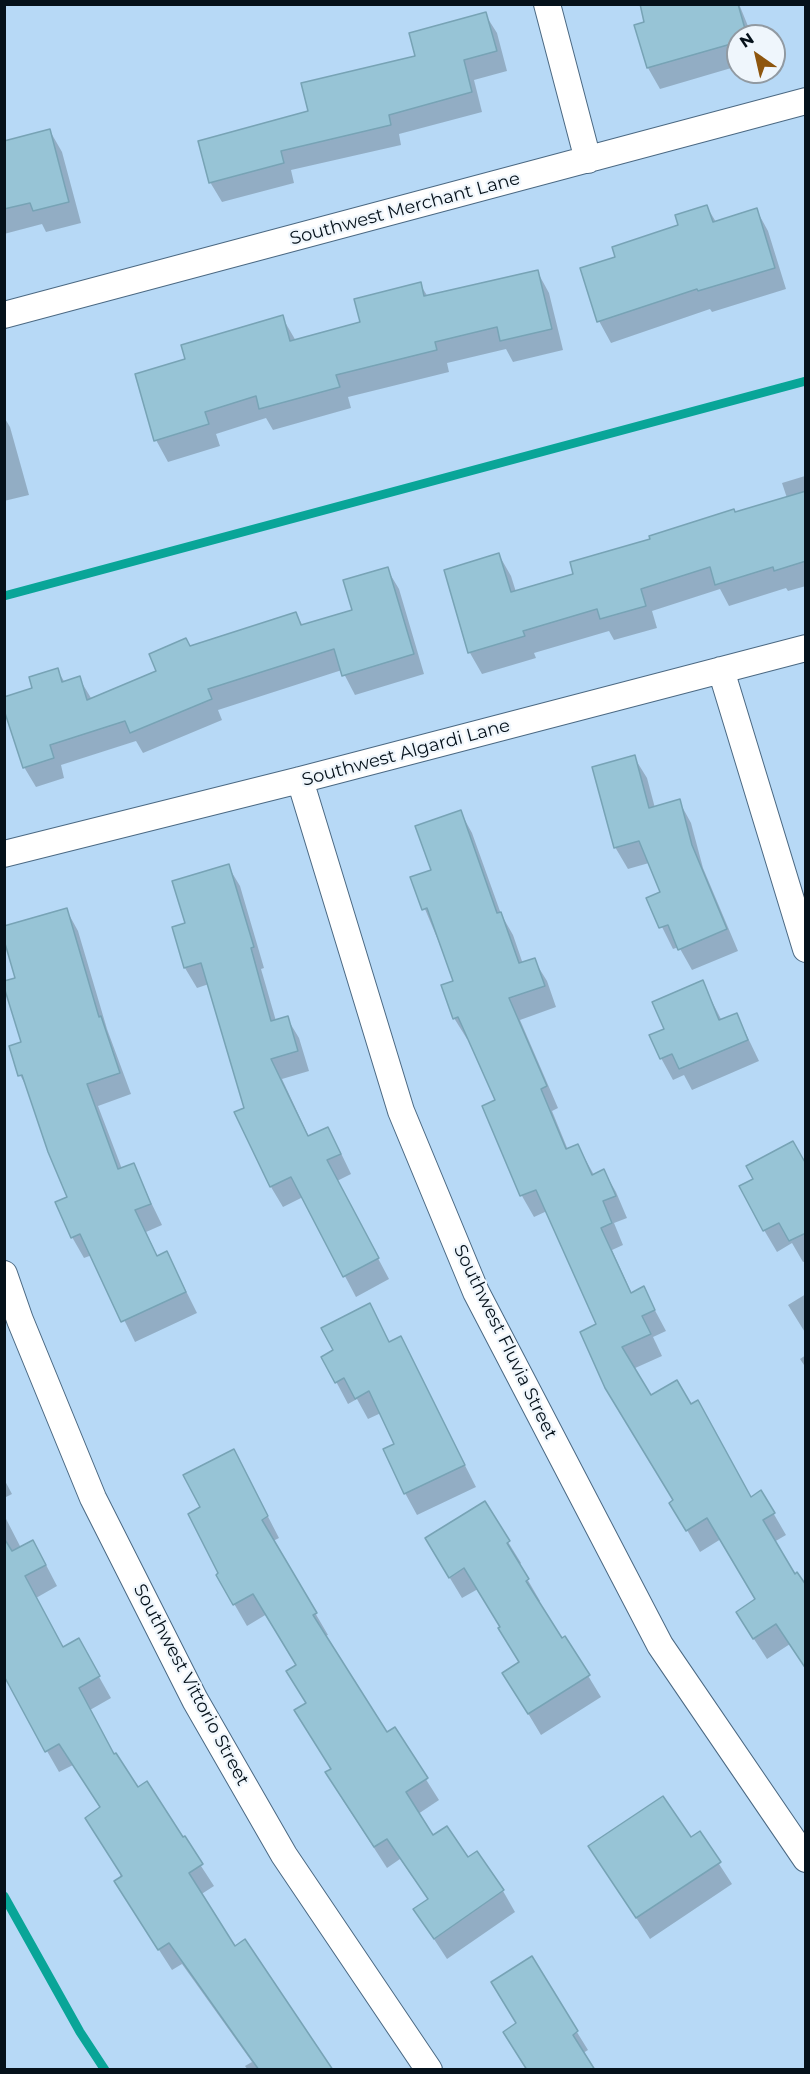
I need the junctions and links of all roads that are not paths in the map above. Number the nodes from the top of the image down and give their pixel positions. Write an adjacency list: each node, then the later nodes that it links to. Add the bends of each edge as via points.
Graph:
1 (547, 4): 3 (street)
2 (806, 101): 3 (street, Southwest Merchant Lane)
3 (588, 160): 4 (street, Southwest Merchant Lane)
4 (4, 315)
5 (806, 648): 6 (street, Southwest Algardi Lane)
6 (721, 670): 7 (street, Southwest Algardi Lane); 9 (street)
7 (300, 780): 8 (street, Southwest Algardi Lane); 11 (street, Southwest Fluvia Street, via 401,1111 476,1292 660,1646)
8 (4, 854)
9 (806, 949)
10 (4, 1274): 12 (street, Southwest Vittorio Street, via 93,1498 195,1700 284,1855)
11 (806, 1859)
12 (429, 2070)

